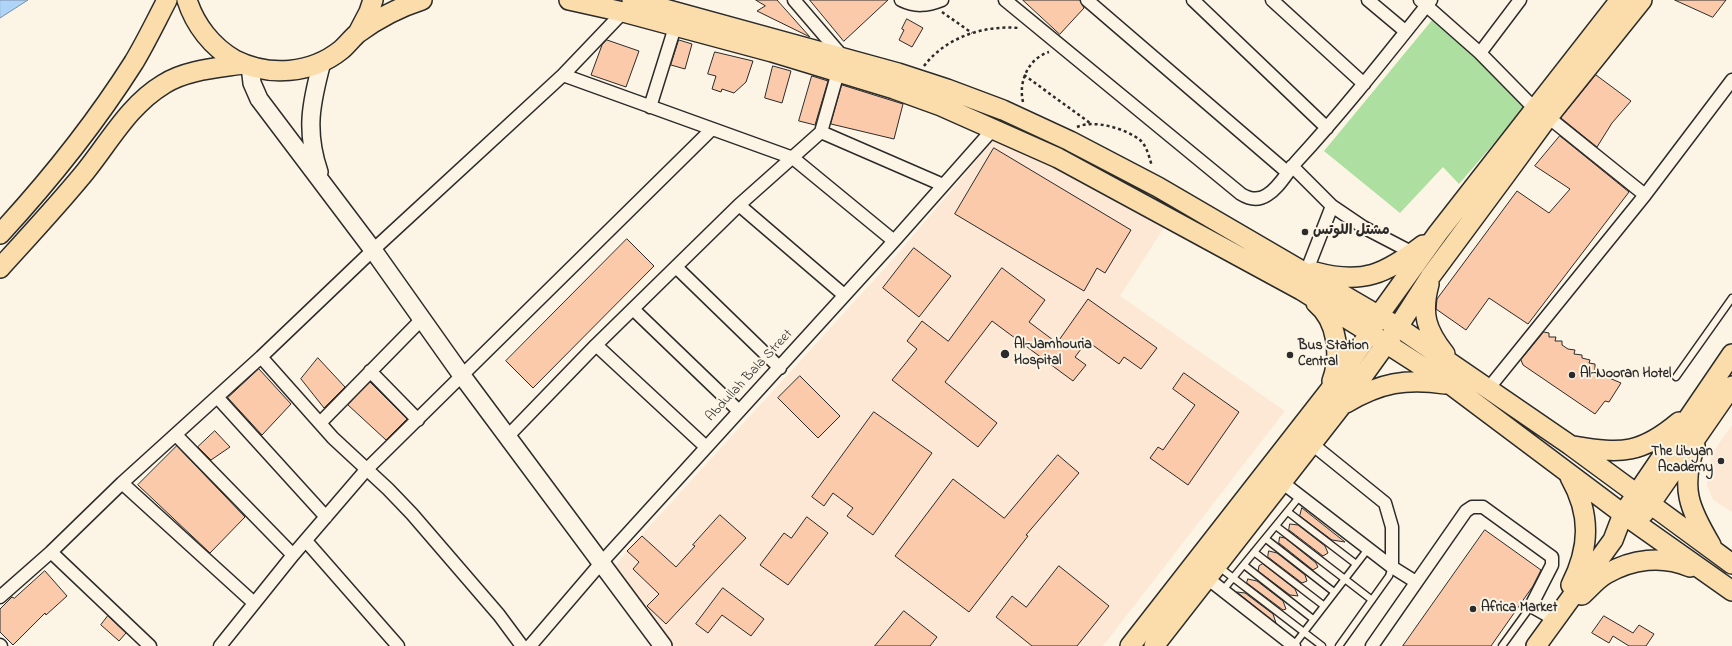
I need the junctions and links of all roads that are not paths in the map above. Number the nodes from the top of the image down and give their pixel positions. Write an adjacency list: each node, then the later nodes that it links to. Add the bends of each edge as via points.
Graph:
1 (167, 0): 43 (main road, via 134,62 94,119)
2 (187, 0): 25 (main road, via 194,18 214,45)
3 (373, 0): 21 (main road, via 370,12)
4 (422, 0): 21 (main road, via 397,10)
5 (569, 0): 18 (main road)
6 (794, 0): 24 (street)
7 (901, 0): 16 (street, via 922,6)
8 (1005, 0): 36 (street, via 1241,194 1255,199 1265,197)
9 (1087, 0): 36 (street)
10 (1193, 0): 32 (street)
11 (1272, 0): 28 (street)
12 (1368, 0): 20 (street)
13 (1520, 0): 22 (street)
14 (1620, 0): 30 (main road)
15 (1642, 0): 30 (main road)
16 (937, 2)
17 (1426, 2): 20 (street); 22 (street)
18 (632, 3): 19 (main road); 24 (main road); 26 (street)
19 (675, 27): 24 (main road); 29 (street)
20 (1405, 31): 28 (street)
21 (357, 34): 23 (main road, via 341,50)
22 (1480, 54): 30 (street)
23 (322, 62): 25 (main road, via 286,71 268,71); 37 (street, via 310,112 310,135)
24 (840, 64): 31 (main road); 34 (street); 49 (main road, via 915,78 1028,122 1158,187)
25 (246, 65): 37 (street, via 259,99); 48 (main road, via 184,75 164,84 143,99 122,122 85,172)
26 (563, 75): 29 (street); 45 (street)
27 (1732, 80): 39 (street)
28 (1364, 84): 32 (street)
29 (650, 107): 33 (street)
30 (1542, 113): 39 (street); 42 (main road); 50 (main road)
31 (994, 128): 38 (street, Abdullah Bala Street); 51 (main road, via 1058,158)
32 (1327, 128): 36 (street)
33 (712, 129): 35 (street); 66 (street)
34 (821, 132): 35 (street); 38 (street)
35 (793, 158): 40 (street); 44 (street)
36 (1290, 169): 41 (street)
37 (323, 183): 45 (street)
38 (943, 185): 44 (street, Abdullah Bala Street)
39 (1645, 195): 70 (street)
40 (739, 205): 47 (street); 52 (street)
41 (1332, 206): 46 (street, via 1363,227); 49 (street)
42 (1438, 233): 46 (main road); 55 (main road)
43 (0, 234)
44 (894, 241): 52 (street, Abdullah Bala Street)
45 (373, 250): 56 (street); 62 (street)
46 (1413, 253): 49 (main road, via 1369,277 1331,277)
47 (676, 267): 54 (street); 64 (street)
48 (0, 268)
49 (1301, 269): 55 (main road)
50 (1430, 277): 57 (main road); 63 (main road, via 1425,297 1425,316 1431,335)
51 (1301, 290): 58 (main road); 71 (main road, via 1319,305 1331,324 1337,346 1337,369)
52 (844, 295): 64 (street, Abdullah Bala Street)
53 (1732, 298): 67 (lane)
54 (634, 310): 60 (street); 74 (street)
55 (1379, 315): 57 (main road); 58 (main road)
56 (422, 319): 65 (street); 66 (street)
57 (1398, 327): 59 (main road); 63 (main road)
58 (1370, 333): 59 (main road); 71 (main road)
59 (1386, 343): 68 (main road); 73 (main road)
60 (596, 345): 80 (street); 83 (street)
61 (1732, 354): 75 (main road)
62 (261, 357): 72 (street); 77 (street)
63 (1454, 366): 70 (main road)
64 (780, 368): 74 (street, Abdullah Bala Street)
65 (370, 371): 76 (street); 77 (street)
66 (462, 376): 76 (street); 80 (street)
67 (1676, 377)
68 (1450, 385): 73 (main road, via 1422,380 1394,382 1366,391); 85 (main road)
69 (1732, 386): 78 (main road)
70 (1488, 389): 82 (main road)
71 (1329, 391): 101 (main road)
72 (217, 397): 79 (street); 91 (street)
73 (1342, 405): 81 (main road)
74 (738, 411): 83 (street, Abdullah Bala Street)
75 (1692, 411): 82 (main road, via 1663,435 1639,448 1616,451); 89 (main road)
76 (418, 420): 84 (street)
77 (320, 423): 84 (street)
78 (1699, 432): 89 (main road); 100 (main road, via 1691,458 1688,483 1690,505)
79 (176, 435): 86 (street); 99 (street)
80 (507, 437): 102 (street)
81 (1312, 444): 87 (main road); 105 (street, via 1385,503 1392,526)
82 (1570, 445): 89 (main road)
83 (706, 447): 102 (street, Abdullah Bala Street)
84 (366, 470): 91 (street); 125 (street, via 412,514 499,615)
85 (1568, 472): 92 (main road); 119 (main road, via 1580,494 1584,508 1585,545 1579,569)
86 (122, 483): 97 (street); 115 (street)
87 (1283, 483): 88 (street); 101 (main road)
88 (1300, 496): 90 (lane); 96 (street)
89 (1644, 498): 92 (main road); 100 (main road)
90 (1288, 512): 93 (lane); 103 (lane)
91 (326, 517): 95 (street)
92 (1630, 519): 106 (main road); 119 (main road)
93 (1276, 526): 94 (lane); 108 (lane)
94 (1266, 539): 98 (lane); 112 (lane)
95 (306, 541): 99 (street); 124 (street)
96 (1368, 549): 103 (lane); 105 (street)
97 (51, 552): 113 (street); 122 (street)
98 (1254, 552): 104 (lane); 116 (lane)
99 (293, 555): 115 (street)
100 (1725, 559)
101 (1208, 562): 107 (lane); 110 (street); 121 (main road); 128 (main road)
102 (601, 563): 126 (street, Abdullah Bala Street); 127 (street)
103 (1356, 564): 108 (lane)
104 (1244, 565): 107 (lane); 118 (lane)
105 (1392, 567): 109 (street); 114 (lane, via 1389,576)
106 (1708, 574): 111 (main road); 119 (main road, via 1678,562 1657,559 1627,565 1605,575)
107 (1234, 578): 110 (lane); 120 (lane)
108 (1345, 578): 112 (lane); 114 (lane)
109 (1416, 582): 117 (street, via 1466,511 1472,507 1483,507 1552,558 1552,565); 132 (street)
110 (1223, 590): 129 (street)
111 (1732, 591)
112 (1334, 592): 116 (lane)
113 (0, 597)
114 (1372, 600): 131 (lane)
115 (254, 603): 123 (street)
116 (1323, 606): 118 (lane)
117 (1531, 606): 119 (street); 133 (lane)
118 (1313, 619): 120 (lane)
119 (1554, 619): 134 (main road)
120 (1302, 632): 129 (lane); 130 (lane)
121 (1159, 644)
122 (150, 646)
123 (220, 646)
124 (398, 646)
125 (522, 646)
126 (530, 646)
127 (663, 646)
128 (1130, 646)
129 (1294, 646)
130 (1322, 646)
131 (1339, 646)
132 (1372, 646)
133 (1502, 646)
134 (1536, 646)

